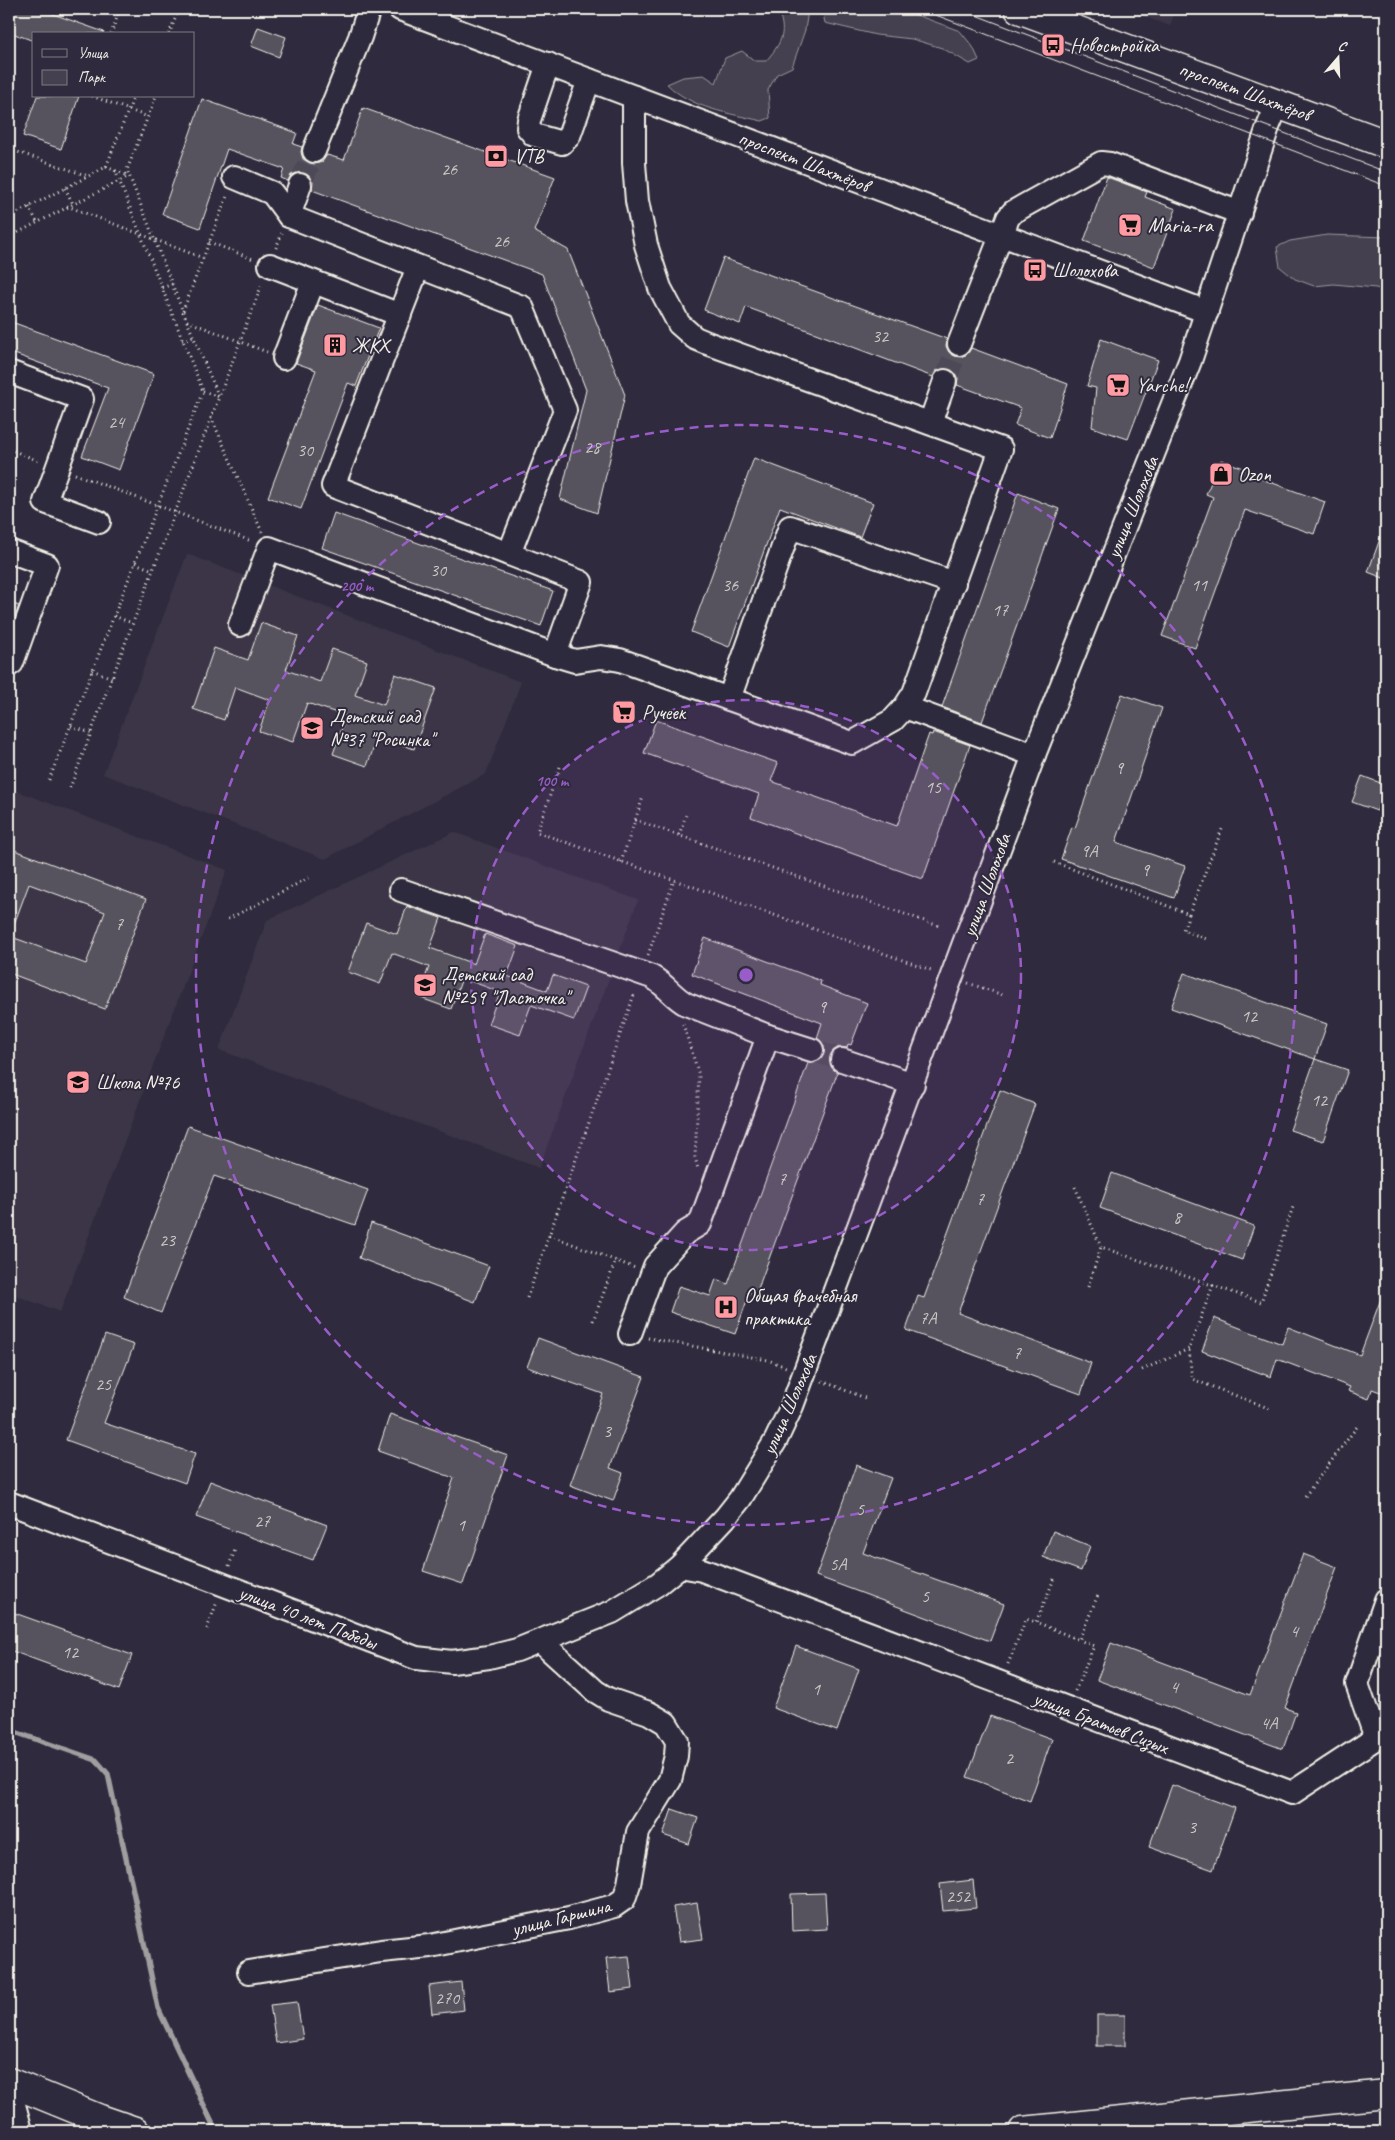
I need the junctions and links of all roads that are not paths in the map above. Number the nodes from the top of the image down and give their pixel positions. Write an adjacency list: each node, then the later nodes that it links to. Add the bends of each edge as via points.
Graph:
1 (369, 9): 9 (street)
2 (400, 9): 4 (street, проспект Шахтёров)
3 (1019, 9): 7 (main road, проспект Шахтёров)
4 (548, 64): 5 (street, проспект Шахтёров); 5 (street, via 529,120 528,128 534,134 562,143 569,136)
5 (589, 80): 6 (street, проспект Шахтёров)
6 (634, 97): 14 (street, проспект Шахтёров); 24 (street, via 637,201 646,245 660,288 679,324 695,338 707,343)
7 (1278, 103): 8 (main road, проспект Шахтёров); 12 (street, улица Шолохова)
8 (1386, 144)
9 (314, 151)
10 (234, 177): 13 (street, via 272,193)
11 (300, 185): 13 (street)
12 (1240, 213): 14 (street, via 1101,163 1013,212); 18 (street, улица Шолохова)
13 (288, 216): 16 (street)
14 (1000, 234): 18 (street, проспект Шахтёров); 20 (street)
15 (270, 265): 17 (street)
16 (418, 267): 19 (street); 27 (street, via 522,307 565,410)
17 (313, 282): 19 (street); 21 (street)
18 (1207, 312): 34 (street, улица Шолохова)
19 (400, 314): 27 (street, via 333,486)
20 (960, 344)
21 (284, 358)
22 (9, 372): 25 (street, via 82,399 45,502)
23 (945, 381): 24 (street)
24 (930, 423): 28 (street, via 1001,449)
25 (100, 522)
26 (9, 551): 31 (street, via 47,565)
27 (509, 554): 30 (street, via 581,582)
28 (954, 583): 32 (street, via 790,527); 33 (street, via 914,693)
29 (240, 625): 30 (street, via 269,548)
30 (555, 655): 32 (street, via 575,661 611,658)
31 (9, 665)
32 (729, 699): 33 (street, via 852,742 893,720)
33 (905, 707): 34 (street)
34 (1034, 755): 39 (street, улица Шолохова)
35 (402, 890): 36 (street, via 641,973 663,983 676,999)
36 (768, 1036): 37 (street); 40 (street, via 700,1224 685,1233 655,1266)
37 (812, 1050)
38 (842, 1060): 39 (street)
39 (913, 1084): 42 (street, улица Шолохова, via 792,1406 776,1440 740,1499)
40 (630, 1334)
41 (9, 1503): 45 (street, улица 40 лет Победы, via 416,1658 439,1662 464,1661)
42 (680, 1566): 43 (street, улица Братьев Сизых, via 702,1570 1292,1793 1376,1738 1357,1684); 44 (street, улица Шолохова, via 658,1584)
43 (1386, 1600)
44 (612, 1612): 45 (street, улица 40 лет Победы)
45 (540, 1642): 46 (street, улица Гаршина, via 595,1691 666,1723 677,1741 670,1780 638,1832 624,1899 614,1906 569,1918 430,1946)
46 (249, 1972)
47 (9, 2082): 51 (main road)
48 (9, 2086): 50 (street)
49 (1386, 2094): 52 (main road)
50 (21, 2131)
51 (136, 2131)
52 (1024, 2131)

